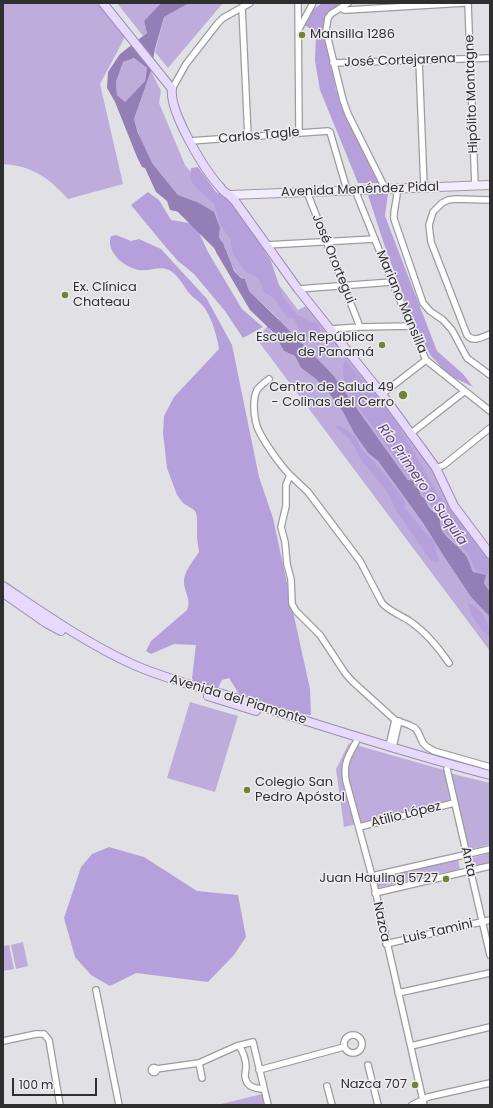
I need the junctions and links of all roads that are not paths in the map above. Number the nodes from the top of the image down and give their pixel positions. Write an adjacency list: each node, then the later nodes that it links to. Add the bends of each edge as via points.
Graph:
1 (103, 3): 15 (main road)
2 (250, 3): 8 (street)
3 (298, 3): 10 (street)
4 (313, 3): 10 (street)
5 (348, 3): 9 (street)
6 (464, 3): 9 (street, via 347,10)
7 (468, 3): 12 (street, Hipólito Montagne)
8 (242, 7): 15 (street, via 218,23 186,64); 18 (street)
9 (341, 8): 14 (street, via 331,14 326,23)
10 (298, 31): 17 (street)
11 (490, 58): 12 (street, José Cortejarena)
12 (470, 59): 13 (street, José Cortejarena); 21 (street, Hipólito Montagne)
13 (419, 61): 14 (street, José Cortejarena); 22 (street)
14 (333, 63): 23 (street, via 348,114)
15 (172, 89): 19 (main road, via 179,117)
16 (328, 131): 17 (street, Carlos Tagle); 25 (street, Mariano Mansilla)
17 (299, 132): 18 (street, Carlos Tagle)
18 (248, 137): 19 (street, Carlos Tagle)
19 (190, 141): 27 (main road, via 221,188)
20 (490, 185): 21 (main road, Avenida Menéndez Pidal)
21 (475, 186): 22 (main road, Avenida Menéndez Pidal)
22 (424, 187): 24 (main road, Avenida Menéndez Pidal)
23 (385, 188): 24 (main road, Avenida Menéndez Pidal); 25 (main road, Avenida Menéndez Pidal)
24 (397, 188): 40 (street, via 394,218 423,303 452,330 467,358)
25 (351, 190): 26 (main road, Avenida Menéndez Pidal); 29 (street, Mariano Mansilla)
26 (307, 192): 27 (main road, Avenida Menéndez Pidal); 30 (street, José Orortegui)
27 (230, 195): 31 (main road)
28 (490, 200): 38 (street, via 448,200 433,212 429,225 431,242 467,335 469,338 478,339)
29 (375, 239): 30 (street); 32 (street, Mariano Mansilla)
30 (326, 241): 31 (street); 33 (street, José Orortegui)
31 (266, 244): 34 (main road)
32 (392, 282): 33 (street); 35 (street, Mariano Mansilla)
33 (344, 285): 34 (street); 36 (street, José Orortegui)
34 (298, 289): 37 (main road)
35 (411, 326): 36 (street); 39 (street, Mariano Mansilla)
36 (360, 327): 37 (street)
37 (330, 329): 43 (main road)
38 (490, 334)
39 (426, 360): 42 (street, Mariano Mansilla); 43 (street)
40 (490, 375)
41 (269, 379): 48 (street, via 258,389 254,404 256,423 264,440)
42 (465, 391): 44 (street, Mariano Mansilla); 46 (street)
43 (382, 394): 46 (main road)
44 (490, 411)
45 (490, 428): 47 (street, via 444,465)
46 (410, 434): 47 (main road)
47 (436, 468): 49 (main road, via 454,506)
48 (290, 475): 52 (street, via 308,492 360,561 382,603 429,637); 53 (street, via 286,485 286,506 281,527 291,579 292,604 320,635 345,674)
49 (490, 554)
50 (3, 586): 55 (main road, Avenida del Piamonte, via 64,627 146,670 171,680)
51 (3, 593): 54 (main road, Avenida del Piamonte, via 46,623 142,674)
52 (449, 663)
53 (397, 720): 55 (street); 56 (street, via 415,728 423,743 434,752)
54 (356, 742): 57 (main road, Avenida del Piamonte); 61 (street, Nazca, via 347,759 345,771)
55 (391, 747): 58 (main road, Avenida del Piamonte)
56 (490, 767)
57 (446, 769): 59 (main road, Avenida del Piamonte); 60 (street, Anta)
58 (490, 775)
59 (490, 781)
60 (454, 803): 61 (street, Atilio López); 63 (street, Anta)
61 (359, 827): 66 (street, Nazca)
62 (490, 848): 63 (street)
63 (466, 854): 65 (street, Anta); 66 (street)
64 (490, 866): 65 (street)
65 (470, 871): 67 (street); 69 (street, Anta)
66 (372, 876): 67 (street, Nazca)
67 (375, 893): 70 (street, Nazca)
68 (490, 920): 69 (street, Luis Tamini)
69 (482, 922): 70 (street, Luis Tamini); 71 (street, Anta)
70 (386, 944): 74 (street, Nazca)
71 (490, 955)
72 (490, 973): 74 (street)
73 (96, 990): 92 (street)
74 (398, 993): 78 (street, Nazca)
75 (490, 1027): 78 (street)
76 (3, 1041): 91 (street, via 44,1034 49,1040)
77 (239, 1046): 80 (street); 83 (street, via 253,1042); 87 (street, via 246,1066 246,1081)
78 (411, 1046): 90 (street, Nazca)
79 (344, 1047): 83 (street)
80 (198, 1063): 82 (street); 84 (street)
81 (368, 1065): 95 (street)
82 (156, 1069)
83 (260, 1070): 85 (street)
84 (202, 1078)
85 (262, 1082): 87 (street); 89 (street)
86 (490, 1083): 90 (street)
87 (252, 1086): 89 (street)
88 (327, 1086): 94 (street)
89 (264, 1089): 93 (street)
90 (423, 1102): 96 (street)
91 (60, 1105)
92 (119, 1105)
93 (268, 1105)
94 (332, 1105)
95 (378, 1105)
96 (412, 1105)

